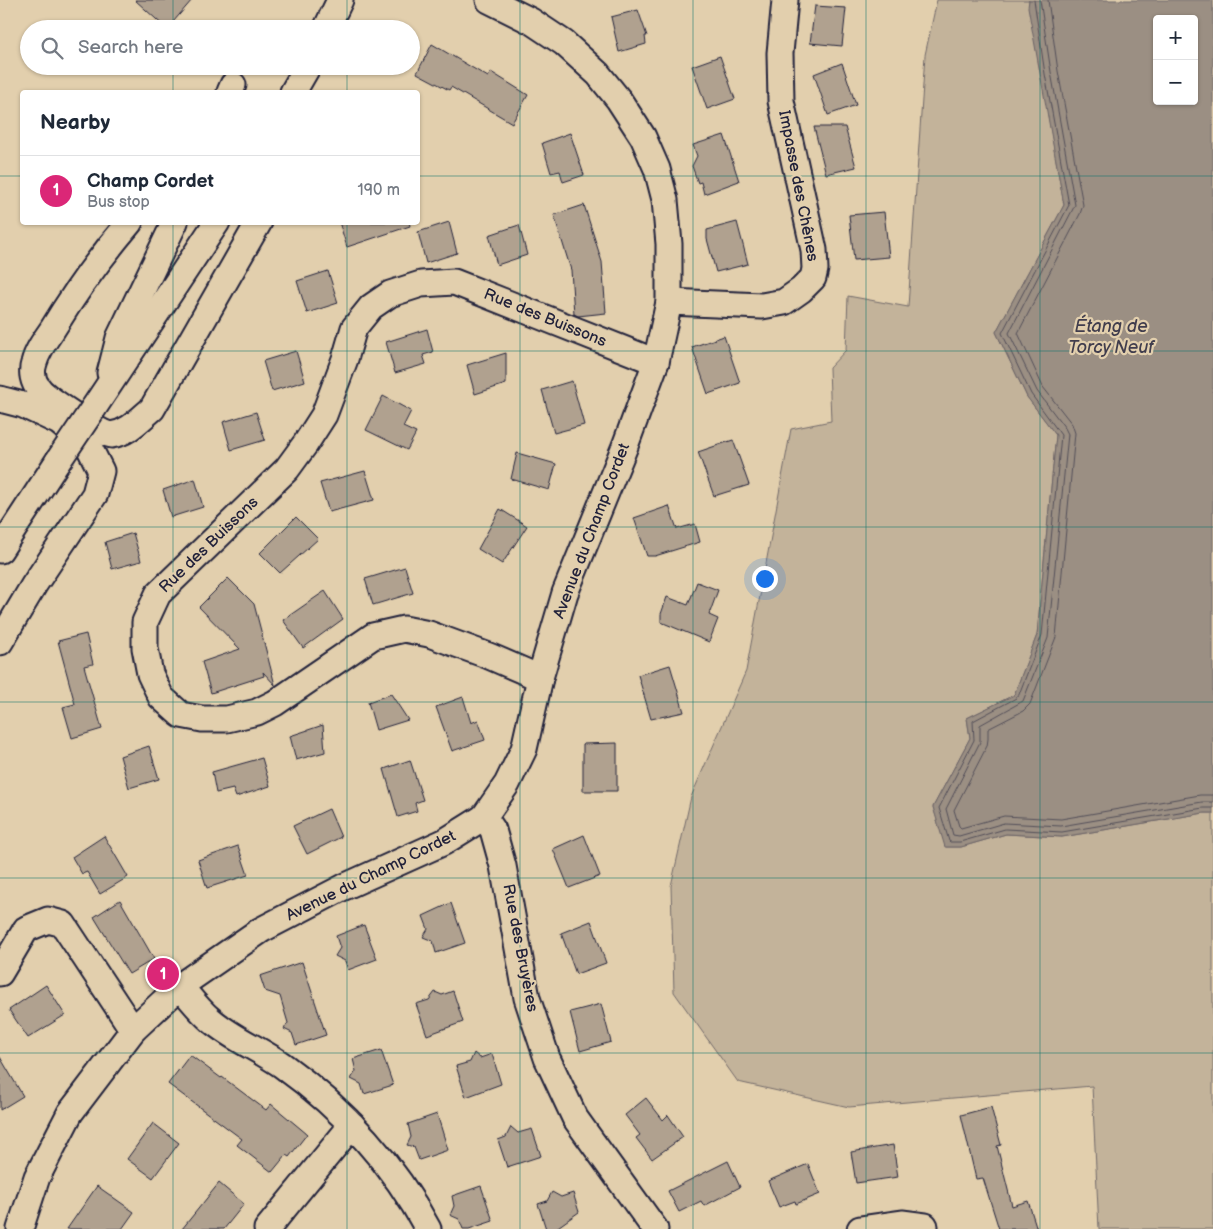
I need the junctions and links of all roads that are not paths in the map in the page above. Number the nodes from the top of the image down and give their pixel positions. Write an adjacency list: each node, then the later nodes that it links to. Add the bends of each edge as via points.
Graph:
1 (340, 0): 4 (street)
2 (489, 0): 11 (street, Avenue du Champ Cordet, via 531,21 598,74 643,137 658,169 665,200)
3 (785, 0): 11 (street, Impasse des Chênes, via 780,54 781,101 814,250 813,278 784,302 762,306)
4 (330, 20)
5 (303, 75): 6 (street)
6 (294, 90)
7 (128, 225): 10 (street, via 64,310 33,364 37,387 46,396 109,436 126,432 152,409)
8 (174, 225): 14 (street, via 119,338 110,370)
9 (216, 225): 14 (street)
10 (257, 225)
11 (669, 302): 12 (street, Avenue du Champ Cordet)
12 (656, 362): 17 (street, Avenue du Champ Cordet, via 566,593); 17 (street, Rue des Buissons, via 454,282 421,284 390,294 371,307 354,328 324,415 287,469 158,594 145,622 150,674 161,696 181,715 202,719 227,719 257,712 373,636 404,629 429,634)
13 (0, 399): 16 (street, via 23,405 59,422 89,447 101,471 96,494)
14 (93, 409): 15 (street, bridge)
15 (0, 550)
16 (0, 642)
17 (540, 678): 18 (street, Avenue du Champ Cordet, via 524,749 507,784)
18 (484, 817): 20 (street, Avenue du Champ Cordet, via 444,842 261,930); 27 (street, Rue des Bruyères, via 493,830 503,866 527,998 547,1058 575,1118)
19 (0, 973): 21 (street, via 26,929 48,920 63,924)
20 (180, 986): 21 (street, Avenue du Champ Cordet); 22 (street, via 211,1020 310,1086)
21 (133, 1030): 24 (street, Avenue du Champ Cordet, via 70,1113 37,1177)
22 (352, 1125): 25 (street); 26 (street, via 406,1191)
23 (925, 1226): 28 (street, via 902,1223)
24 (20, 1229)
25 (267, 1229)
26 (428, 1229)
27 (655, 1229)
28 (860, 1229)

